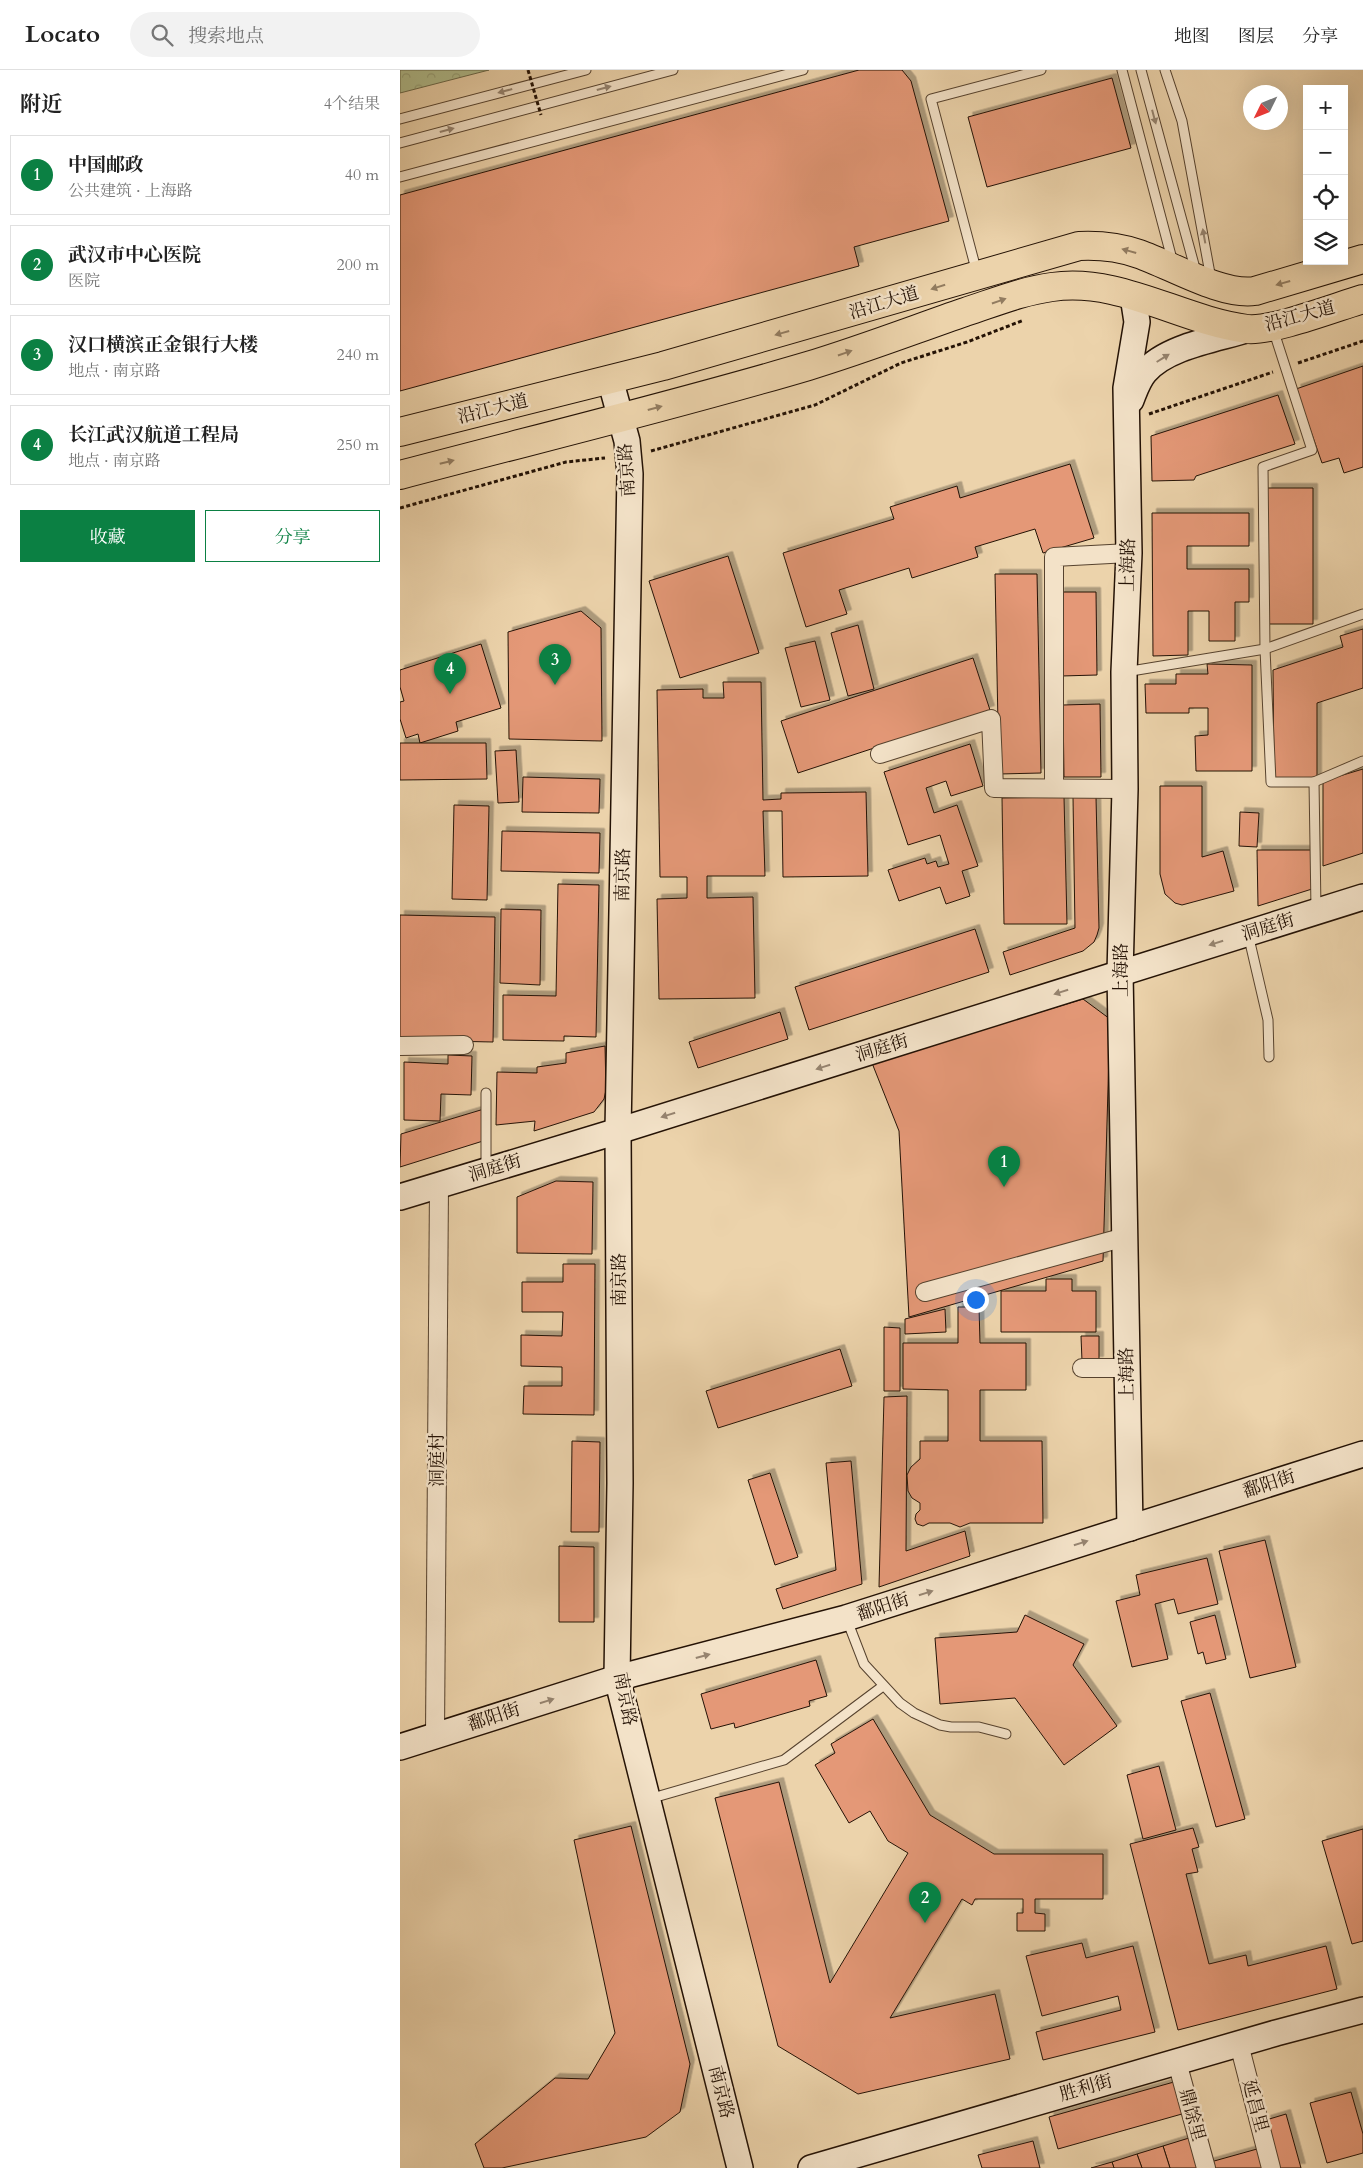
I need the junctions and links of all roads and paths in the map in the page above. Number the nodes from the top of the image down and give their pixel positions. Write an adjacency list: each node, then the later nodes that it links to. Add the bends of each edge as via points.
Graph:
1 (528, 70): 9 (path, bridge)
2 (586, 70): 10 (lane, one-way to 10)
3 (673, 70): 11 (lane, one-way to 3)
4 (803, 70): 12 (lane)
5 (1041, 70): 14 (lane, via 931,99)
6 (1122, 70): 15 (lane)
7 (1141, 70): 15 (lane, one-way to 15)
8 (1165, 70): 15 (lane, one-way to 8, via 1182,121)
9 (541, 115)
10 (400, 119)
11 (400, 143)
12 (400, 177)
13 (1363, 259): 15 (main road, 沿江大道, one-way to 15, via 1254,291 1236,292)
14 (978, 275): 15 (main road, 沿江大道, one-way to 14, via 1126,250 1100,245 1055,251); 22 (main road, 沿江大道, one-way to 22)
15 (1195, 277)
16 (1132, 296): 19 (main road, 沿江大道, via 1217,323); 23 (street, 上海路, via 1137,322 1127,379); 24 (main road, 沿江大道, one-way to 16, via 810,365 1027,292 1073,285 1105,288)
17 (1363, 299): 19 (main road, 沿江大道)
18 (1031, 317): 26 (path, via 901,363 815,405)
19 (1261, 328): 21 (lane); 23 (street, 上海路, one-way to 19, via 1138,382 1161,358)
20 (1363, 341): 21 (path)
21 (1285, 368): 23 (path, via 1143,416); 31 (lane, via 1312,450 1263,467)
22 (610, 379): 24 (street, 南京路); 25 (main road, 沿江大道)
23 (1126, 415): 29 (street, 上海路)
24 (621, 418): 26 (street, 南京路); 27 (main road, 沿江大道, one-way to 24)
25 (400, 432)
26 (629, 455): 28 (path, via 566,462); 46 (street, 南京路)
27 (400, 474)
28 (400, 508)
29 (1128, 553): 32 (street, 上海路); 36 (street, via 1054,557)
30 (1363, 614): 31 (lane)
31 (1265, 649): 32 (lane); 35 (lane, via 1271,782)
32 (1124, 672): 37 (street, 上海路)
33 (880, 754): 36 (street, via 991,719 994,788)
34 (1363, 761): 35 (lane)
35 (1314, 782): 39 (lane)
36 (1054, 788): 37 (street)
37 (1125, 789): 41 (street, 上海路)
38 (1363, 897): 39 (street, 洞庭街)
39 (1316, 912): 40 (street, 洞庭街)
40 (1248, 934): 41 (street, 洞庭街, one-way to 41); 44 (lane, via 1268,1020)
41 (1120, 973): 46 (street, 洞庭街, one-way to 46); 50 (street, 上海路)
42 (464, 1045): 43 (street)
43 (400, 1046)
44 (1269, 1057)
45 (486, 1093): 47 (lane)
46 (618, 1131): 47 (street, 洞庭街); 57 (street, 南京路, via 620,1483)
47 (486, 1171): 48 (street, 洞庭街)
48 (439, 1185): 49 (street, 洞庭街); 60 (street, 洞庭村)
49 (400, 1197)
50 (1125, 1237): 51 (street); 53 (street, 上海路)
51 (925, 1292)
52 (1082, 1368): 53 (street)
53 (1127, 1368): 55 (street, 上海路)
54 (1363, 1454): 55 (street, 鄱阳街)
55 (1130, 1528): 56 (street, 鄱阳街, one-way to 55)
56 (846, 1618): 57 (street, 鄱阳街, one-way to 56); 58 (lane, via 864,1664)
57 (617, 1678): 60 (street, 鄱阳街, one-way to 57); 62 (street, 南京路)
58 (883, 1686): 59 (lane, via 900,1703 929,1720 951,1727 979,1727); 62 (lane, via 784,1760)
59 (1006, 1734)
60 (435, 1736): 61 (street, 鄱阳街)
61 (400, 1747)
62 (649, 1800): 66 (street, 南京路)
63 (1363, 2010): 64 (street, 胜利街)
64 (1239, 2044): 65 (street, 胜利街); 69 (street, 延昌里)
65 (1177, 2062): 67 (street, 胜利街); 68 (street, 鼎馀里)
66 (740, 2168)
67 (810, 2168)
68 (1206, 2168)
69 (1272, 2168)

